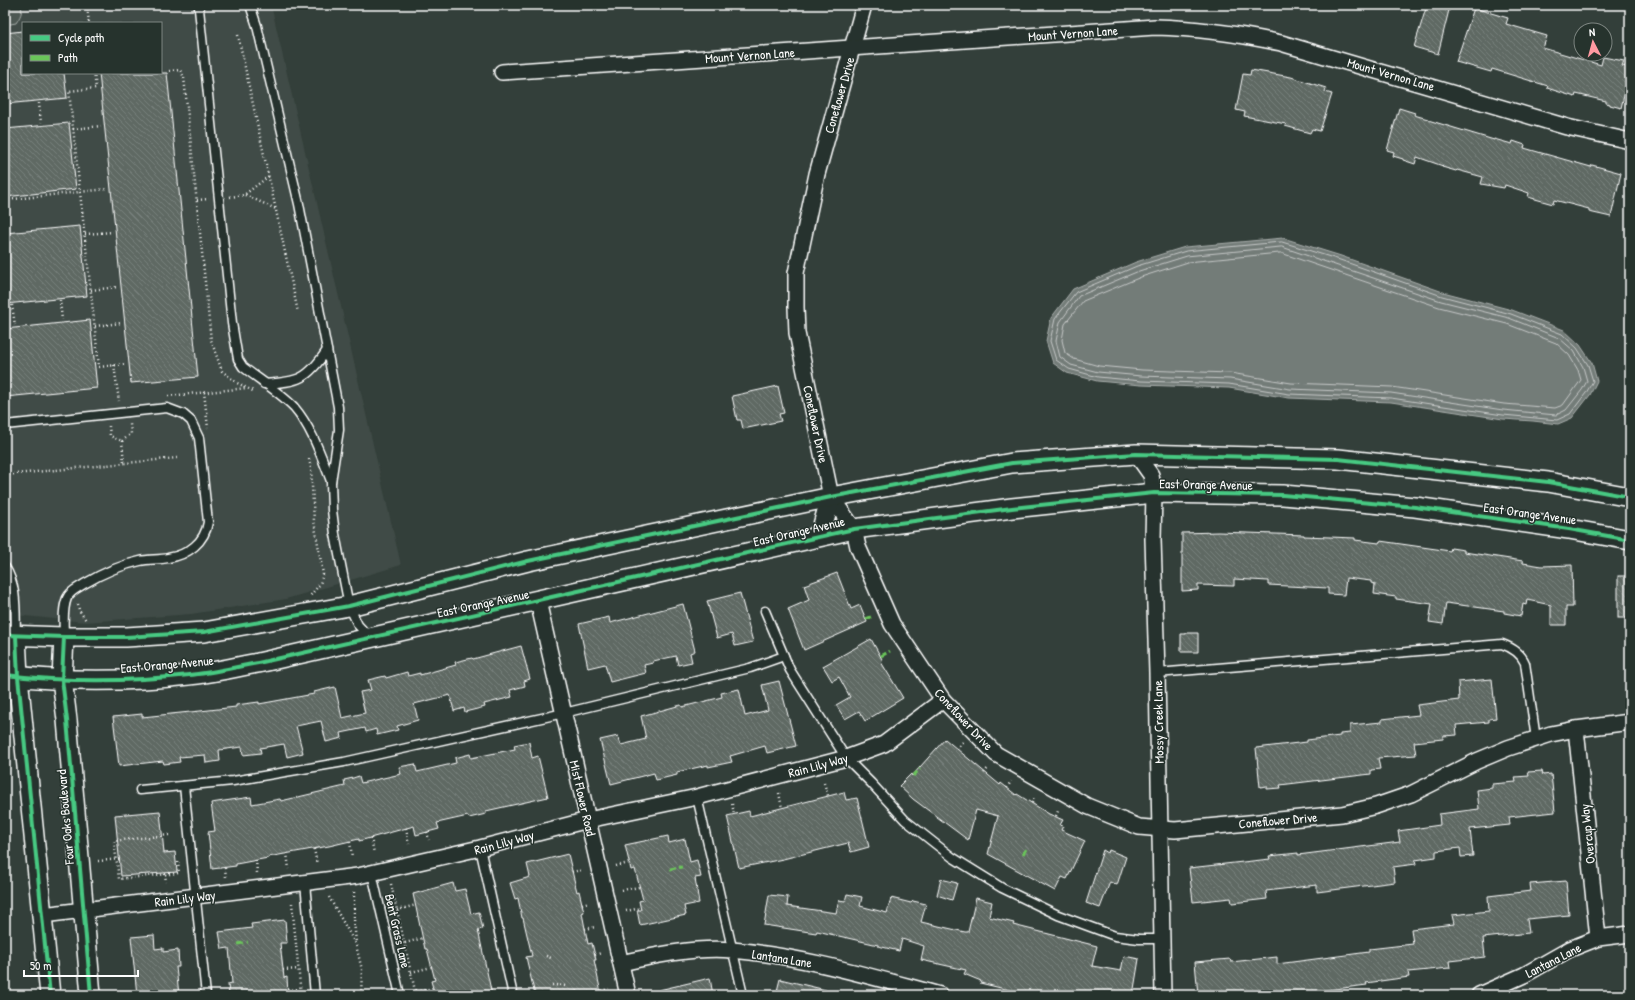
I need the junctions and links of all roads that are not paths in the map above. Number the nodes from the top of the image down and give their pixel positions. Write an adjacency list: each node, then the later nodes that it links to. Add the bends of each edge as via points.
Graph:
1 (200, 5): 8 (lane, via 235,347 238,359 244,367)
2 (250, 5): 7 (lane, via 259,32 299,204)
3 (864, 5): 4 (street, Coneflower Drive)
4 (852, 48): 5 (street, Mount Vernon Lane); 6 (street, Mount Vernon Lane, via 1155,27 1211,30 1281,43 1567,127); 13 (street, Coneflower Drive, via 817,174 796,273 797,333)
5 (502, 72)
6 (1630, 141)
7 (327, 350): 8 (lane, via 316,367 302,377 287,383); 11 (lane, via 338,406 339,430)
8 (264, 384): 11 (lane, via 293,406 304,420)
9 (5, 425): 23 (lane, via 167,408 183,414 191,421 200,438 208,522 203,538 182,554 120,567 72,592 67,598)
10 (1136, 454): 12 (street, Mossy Creek Lane, via 1151,475); 13 (street, East Orange Avenue, via 1012,463); 14 (street, East Orange Avenue, via 1338,459 1548,482)
11 (331, 482): 20 (lane, via 335,534)
12 (1154, 493): 15 (street, East Orange Avenue, via 1012,508); 17 (street, East Orange Avenue, via 1283,495 1415,507); 26 (street, Mossy Creek Lane)
13 (831, 497): 15 (street, Coneflower Drive); 16 (street, via 821,532); 20 (street, East Orange Avenue, via 528,560)
14 (1630, 497)
15 (854, 529): 16 (street, East Orange Avenue); 29 (street, Coneflower Drive, via 858,547 892,624)
16 (814, 538): 19 (street, East Orange Avenue)
17 (1630, 540)
18 (5, 567): 22 (lane, via 14,588)
19 (538, 601): 24 (street, East Orange Avenue); 30 (street, Mist Flower Road)
20 (349, 606): 23 (street, East Orange Avenue, via 204,632 126,637); 24 (lane, via 358,625)
21 (765, 611): 25 (lane)
22 (10, 635): 23 (street, East Orange Avenue); 27 (street)
23 (64, 637): 28 (street, Four Oaks Boulevard)
24 (370, 638): 28 (street, East Orange Avenue, via 190,675 138,679)
25 (784, 656): 30 (lane, via 750,668); 34 (lane, via 790,670)
26 (1157, 674): 33 (lane, via 1502,644 1517,652 1525,663); 39 (street, Mossy Creek Lane)
27 (12, 676): 28 (street, East Orange Avenue); 45 (street)
28 (62, 679): 44 (street, Four Oaks Boulevard)
29 (943, 700): 34 (street, Rain Lily Way, via 884,744); 39 (street, Coneflower Drive, via 996,754 1087,806 1139,827)
30 (564, 713): 35 (lane, via 344,762 233,781); 38 (street, Mist Flower Road)
31 (1630, 722): 32 (street, Coneflower Drive)
32 (1576, 729): 33 (street, Coneflower Drive); 47 (street, Overcup Way)
33 (1536, 739): 39 (street, Coneflower Drive, via 1477,761 1411,794 1342,814 1175,830)
34 (846, 758): 37 (street, Rain Lily Way); 48 (lane, via 905,820 952,856 1002,888 1058,916 1114,936)
35 (184, 786): 36 (lane); 43 (lane)
36 (140, 790)
37 (697, 797): 38 (street, Rain Lily Way); 49 (lane)
38 (588, 820): 40 (street, Rain Lily Way); 50 (street, Mist Flower Road)
39 (1159, 829): 48 (street, Mossy Creek Lane)
40 (480, 848): 41 (street, Rain Lily Way); 56 (lane)
41 (372, 873): 42 (street, Rain Lily Way); 55 (lane, Bent Grass Lane)
42 (305, 883): 43 (street, Rain Lily Way); 54 (lane)
43 (196, 897): 44 (street, Rain Lily Way); 53 (lane)
44 (83, 911): 45 (street, Rain Lily Way); 52 (street, Four Oaks Boulevard)
45 (43, 915): 51 (street)
46 (1630, 934): 47 (street, Lantana Lane)
47 (1598, 938): 61 (street, Lantana Lane, via 1570,949 1524,975)
48 (1161, 939): 60 (street, Mossy Creek Lane)
49 (732, 950): 50 (street, Lantana Lane, via 672,953); 58 (lane); 59 (street, Lantana Lane, via 812,962)
50 (620, 962): 57 (street, Mist Flower Road)
51 (50, 995)
52 (91, 995)
53 (206, 995)
54 (315, 995)
55 (400, 995)
56 (513, 995)
57 (628, 995)
58 (743, 995)
59 (940, 995)
60 (1163, 995)
61 (1478, 995)

